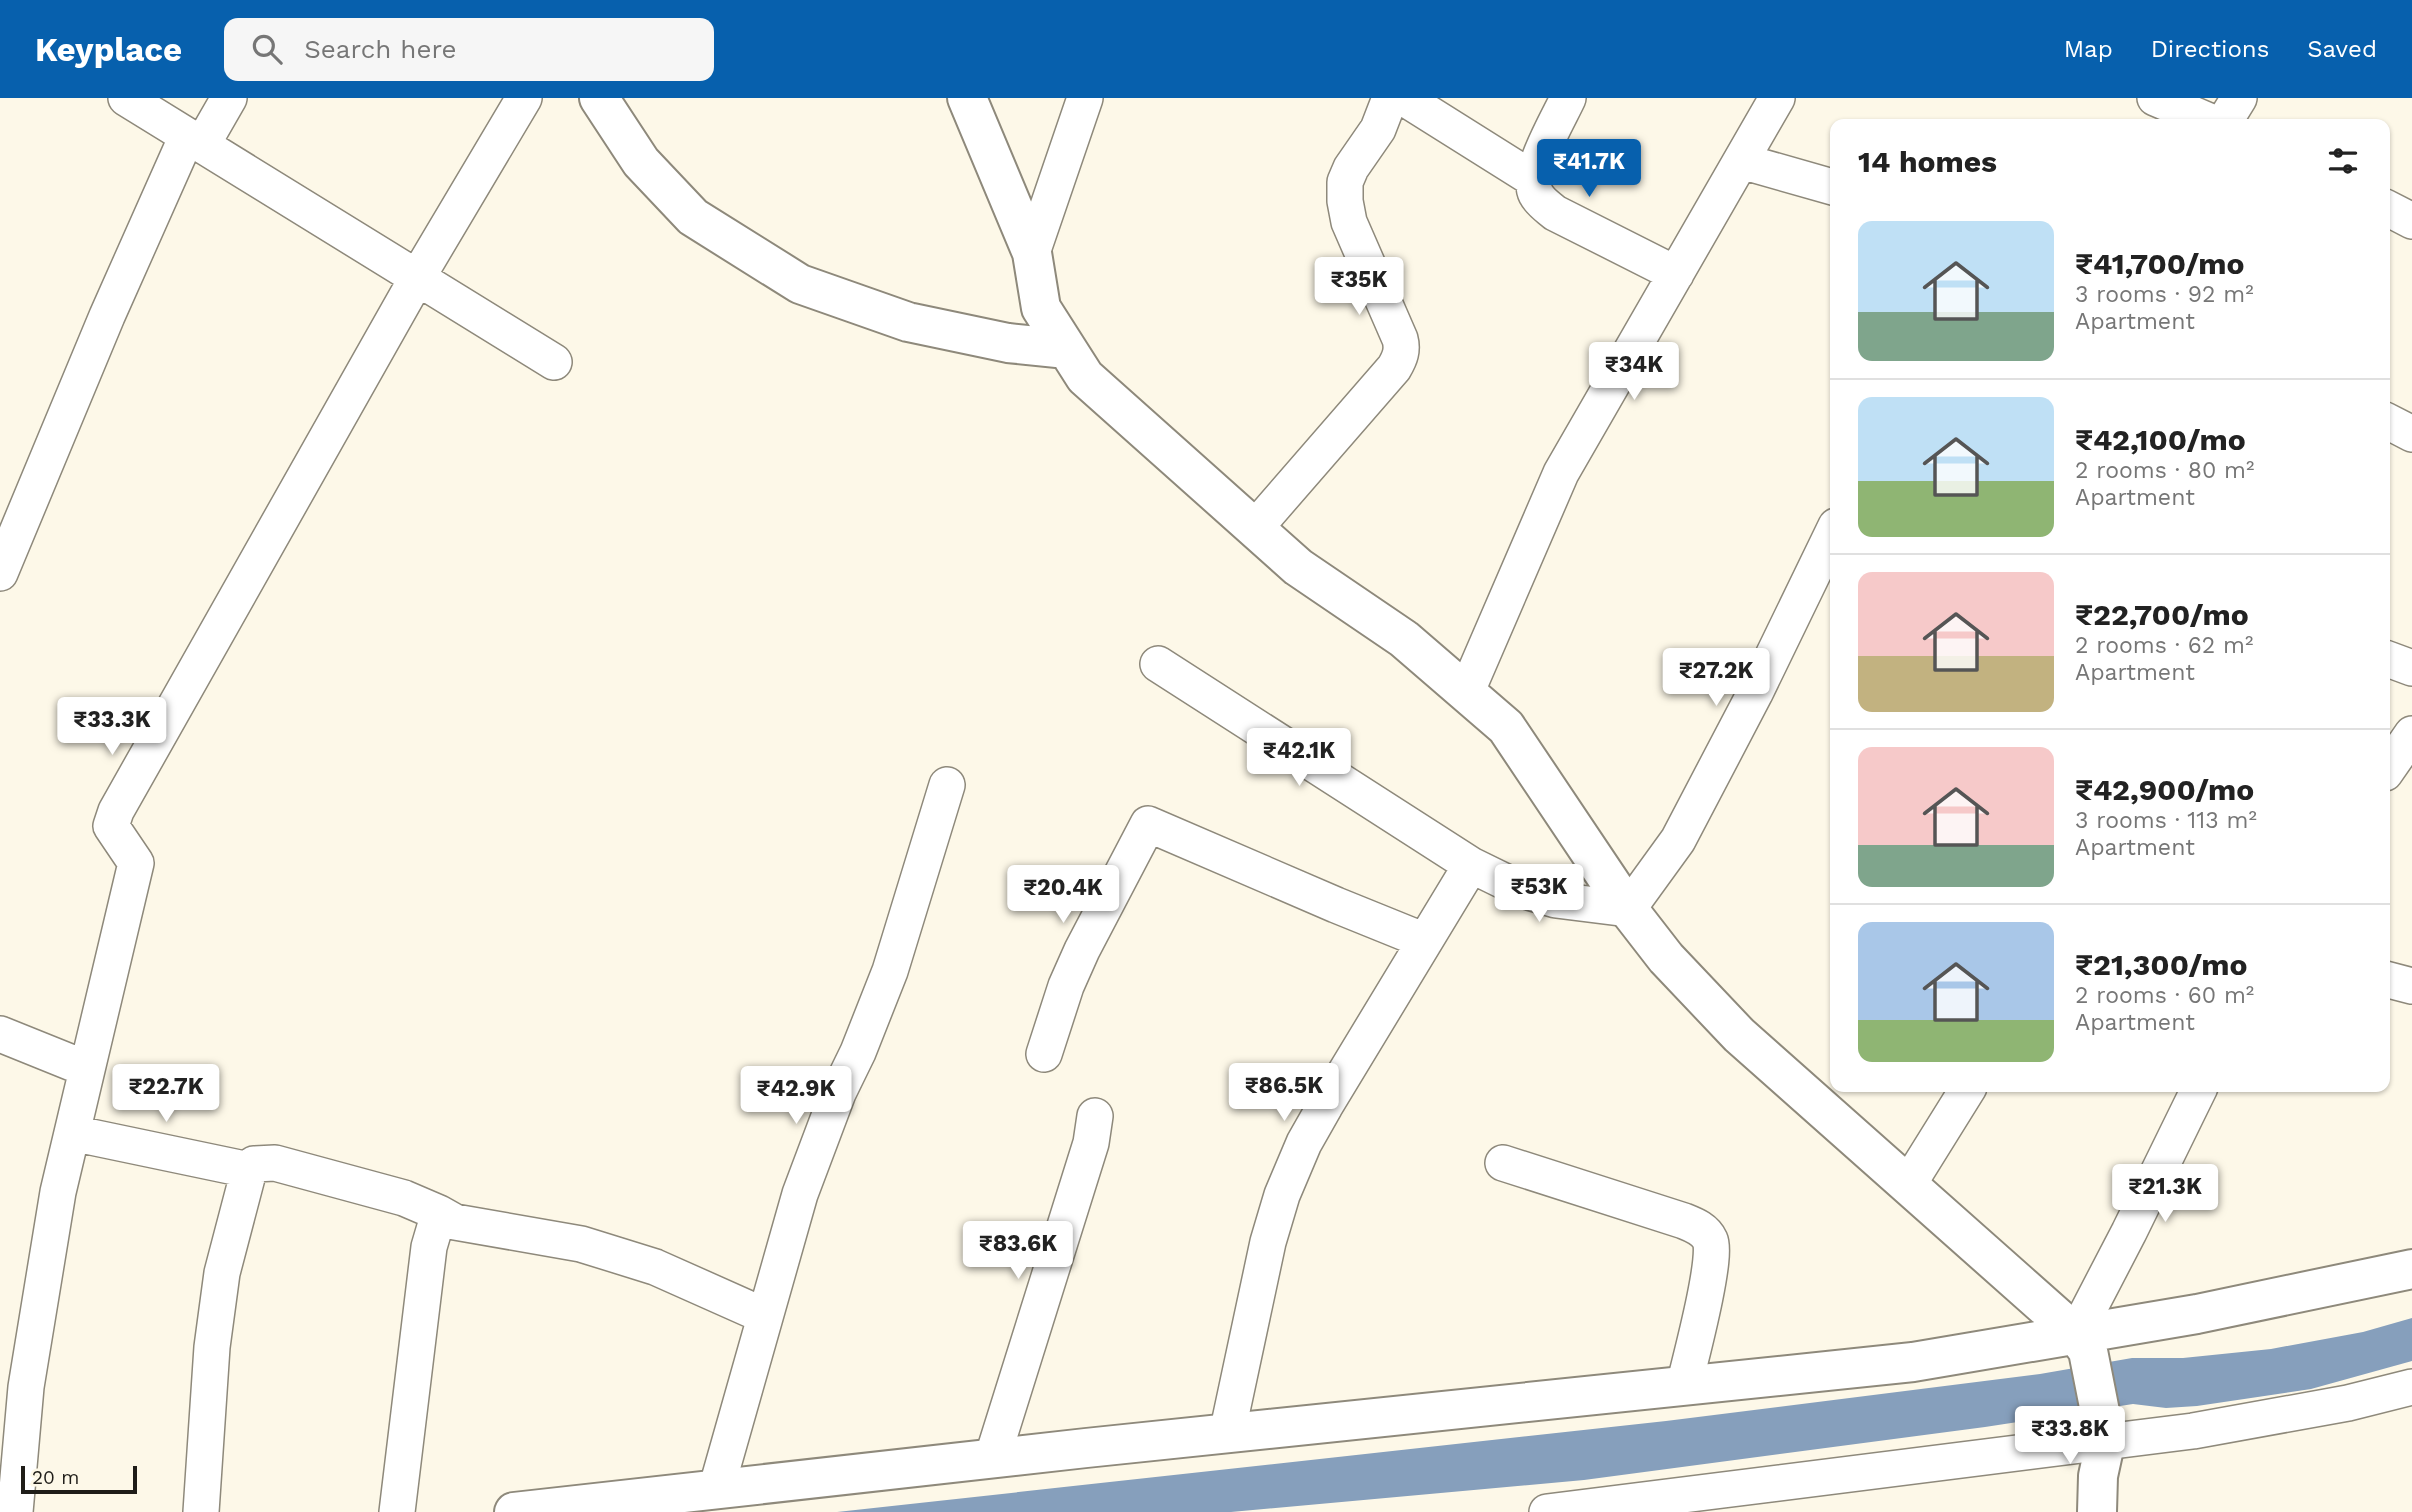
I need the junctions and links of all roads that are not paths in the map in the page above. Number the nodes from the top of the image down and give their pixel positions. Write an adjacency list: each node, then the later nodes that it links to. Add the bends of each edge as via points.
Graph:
1 (127, 98): 15 (street)
2 (229, 98): 15 (street)
3 (524, 98): 23 (street)
4 (599, 98): 24 (street, via 641,162 693,216 800,284 908,322 1008,343)
5 (967, 98): 21 (street)
6 (1084, 98): 21 (street)
7 (1390, 98): 28 (street, via 1378,129 1351,168 1345,201 1349,222 1400,338 1400,358)
8 (1404, 98): 17 (street)
9 (1569, 98): 17 (street)
10 (1777, 98): 16 (street)
11 (2155, 98): 13 (street)
12 (2239, 98): 14 (street)
13 (2204, 119)
14 (2226, 119)
15 (194, 140): 23 (street); 30 (street, via 107,316)
16 (1741, 160): 18 (street); 22 (street)
17 (1533, 179): 22 (street, via 1535,192 1555,213)
18 (1830, 186)
19 (2390, 210): 20 (street)
20 (2412, 221)
21 (1032, 253): 24 (street, via 1041,308)
22 (1675, 274): 34 (street, via 1561,473)
23 (417, 278): 25 (street); 45 (street, via 116,811 111,826 136,863)
24 (1067, 349): 28 (street, via 1085,377)
25 (554, 362)
26 (2390, 423): 27 (street)
27 (2412, 434)
28 (1255, 528): 34 (street, via 1298,567 1404,639)
29 (1830, 538): 39 (street, via 1678,841)
30 (0, 573)
31 (2390, 660): 33 (street)
32 (1158, 664): 38 (street)
33 (2412, 668)
34 (1466, 693): 39 (street, via 1506,727)
35 (2412, 734): 36 (street)
36 (2390, 766)
37 (947, 785): 55 (street, via 890,971 800,1194)
38 (1471, 865): 39 (street, via 1545,897); 40 (street)
39 (1628, 909): 52 (street, via 1665,958 1739,1035)
40 (1425, 941): 44 (street, via 1148,824 1082,950); 60 (street, via 1304,1143 1282,1195)
41 (2390, 980): 42 (street)
42 (2412, 986)
43 (0, 1034): 45 (street)
44 (1044, 1054)
45 (87, 1069): 49 (street)
46 (1966, 1092): 52 (street)
47 (2198, 1092): 56 (street)
48 (1096, 1116): 61 (street)
49 (72, 1133): 51 (street); 63 (street, via 26,1387)
50 (1503, 1163): 57 (street, via 1684,1221 1706,1233 1711,1262)
51 (249, 1170): 53 (street, via 254,1164 275,1163 404,1198); 64 (street, via 222,1273)
52 (1908, 1185): 56 (street)
53 (439, 1213): 55 (street, via 455,1222 581,1244 655,1267); 65 (street, via 429,1247)
54 (2412, 1269): 56 (street)
55 (765, 1316): 62 (street)
56 (2082, 1342): 57 (street); 59 (street)
57 (1684, 1386): 60 (street)
58 (2412, 1387): 59 (street, via 2193,1432)
59 (2103, 1432): 67 (street); 68 (street)
60 (1227, 1434): 61 (street)
61 (992, 1459): 62 (street)
62 (716, 1490): 66 (street)
63 (15, 1512)
64 (201, 1512)
65 (397, 1512)
66 (514, 1512)
67 (1548, 1512)
68 (2097, 1512)

